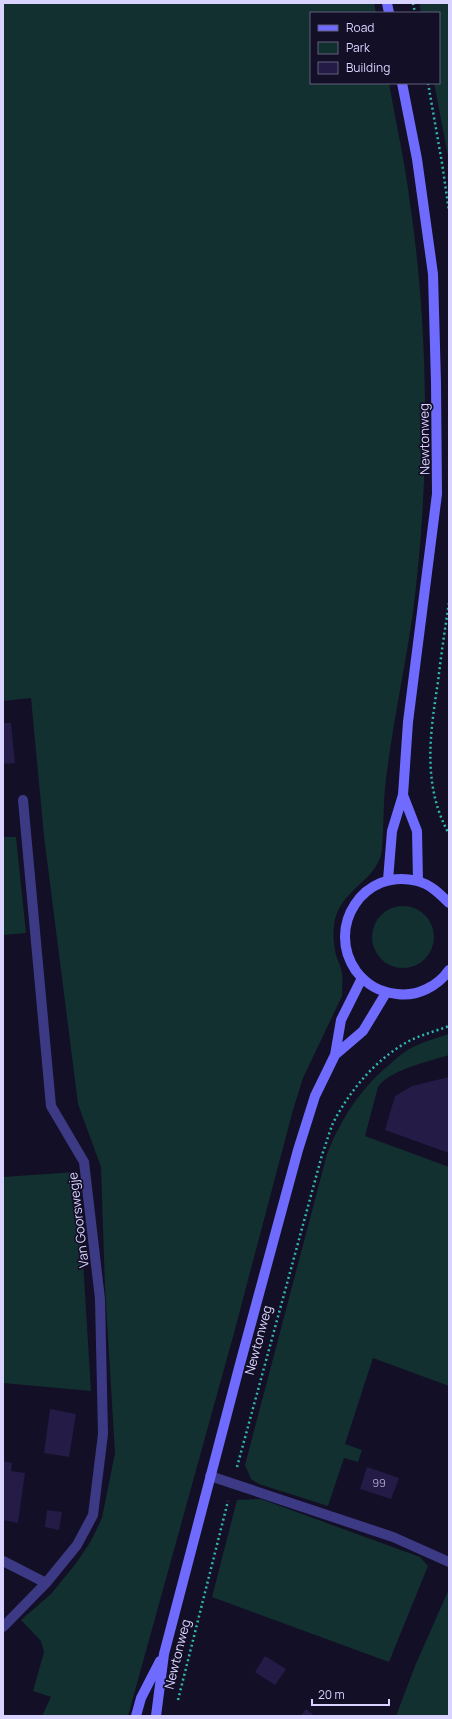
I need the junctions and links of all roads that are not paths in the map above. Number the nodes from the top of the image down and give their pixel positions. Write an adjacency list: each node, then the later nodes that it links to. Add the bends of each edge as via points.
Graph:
1 (402, 84): 2 (main road, Newtonweg, via 417,159 433,274 437,494 408,722)
2 (403, 794): 4 (main road, Newtonweg, via 392,831); 5 (main road, Newtonweg, via 417,831)
3 (23, 800): 14 (street, Van Goorswegje, via 51,1106 84,1162 100,1299 103,1434 93,1515 77,1545)
4 (388, 880): 5 (main road); 8 (main road, via 369,889 355,903 346,922 344,942 350,962)
5 (418, 881): 6 (main road, via 435,889)
6 (449, 903)
7 (449, 970): 9 (main road, via 433,986 418,993)
8 (362, 978): 9 (main road); 10 (main road, Newtonweg, via 340,1020)
9 (386, 993): 10 (main road, Newtonweg, via 363,1031)
10 (335, 1055): 11 (main road, Newtonweg, via 315,1096 298,1150)
11 (210, 1476): 13 (street, via 393,1537); 16 (main road, Newtonweg)
12 (3, 1561): 14 (street)
13 (449, 1562)
14 (46, 1583): 15 (street, Van Goorswegje)
15 (3, 1627)
16 (164, 1654): 17 (main road, Newtonweg, via 141,1698); 18 (main road, Newtonweg)
17 (136, 1716)
18 (156, 1716)

